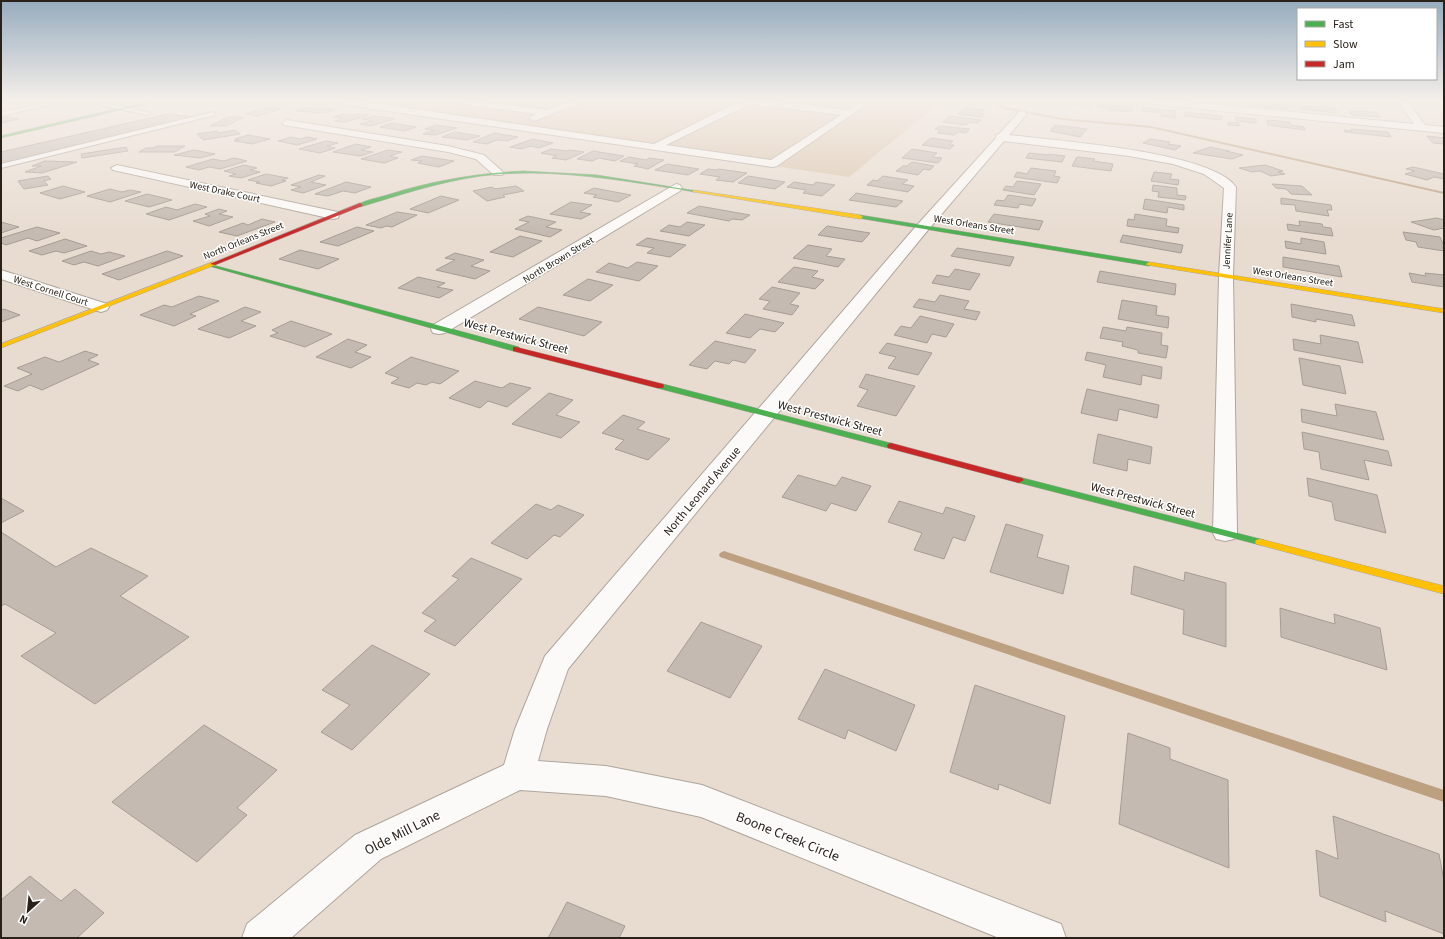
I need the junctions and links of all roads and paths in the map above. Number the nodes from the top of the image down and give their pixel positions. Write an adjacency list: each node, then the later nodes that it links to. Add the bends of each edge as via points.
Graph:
1 (87, 145): 9 (lane)
2 (422, 145): 11 (street, via 480,157)
3 (640, 145): 8 (street)
4 (659, 145): 8 (street)
5 (802, 145): 8 (street, via 773,164)
6 (993, 145): 14 (street, North Leonard Avenue)
7 (1063, 145): 17 (street, Jennifer Lane, via 1175,161 1208,172 1230,187)
8 (655, 147)
9 (1, 166)
10 (117, 168): 13 (street, West Drake Court)
11 (498, 173): 12 (street, West Orleans Street, via 578,174); 13 (street, North Orleans Street, via 406,190)
12 (676, 188): 14 (street, West Orleans Street); 20 (street, North Brown Street)
13 (333, 215): 15 (street, North Orleans Street)
14 (923, 227): 17 (street, West Orleans Street); 22 (street, North Leonard Avenue)
15 (211, 265): 18 (street, North Orleans Street); 20 (street, West Prestwick Street)
16 (1, 274): 18 (street, West Cornell Court)
17 (1226, 276): 19 (street, West Orleans Street); 23 (street, Jennifer Lane)
18 (101, 307): 21 (street, North Orleans Street)
19 (1444, 311)
20 (439, 329): 22 (street, West Prestwick Street)
21 (1, 346)
22 (767, 414): 23 (street, West Prestwick Street); 25 (street, North Leonard Avenue, via 555,664 531,729)
23 (1225, 533): 24 (street, West Prestwick Street)
24 (1444, 590)
25 (518, 775): 26 (street, Olde Mill Lane, via 368,847); 27 (street, Boone Creek Circle, via 606,780 702,801)
26 (262, 938)
27 (1047, 938)

